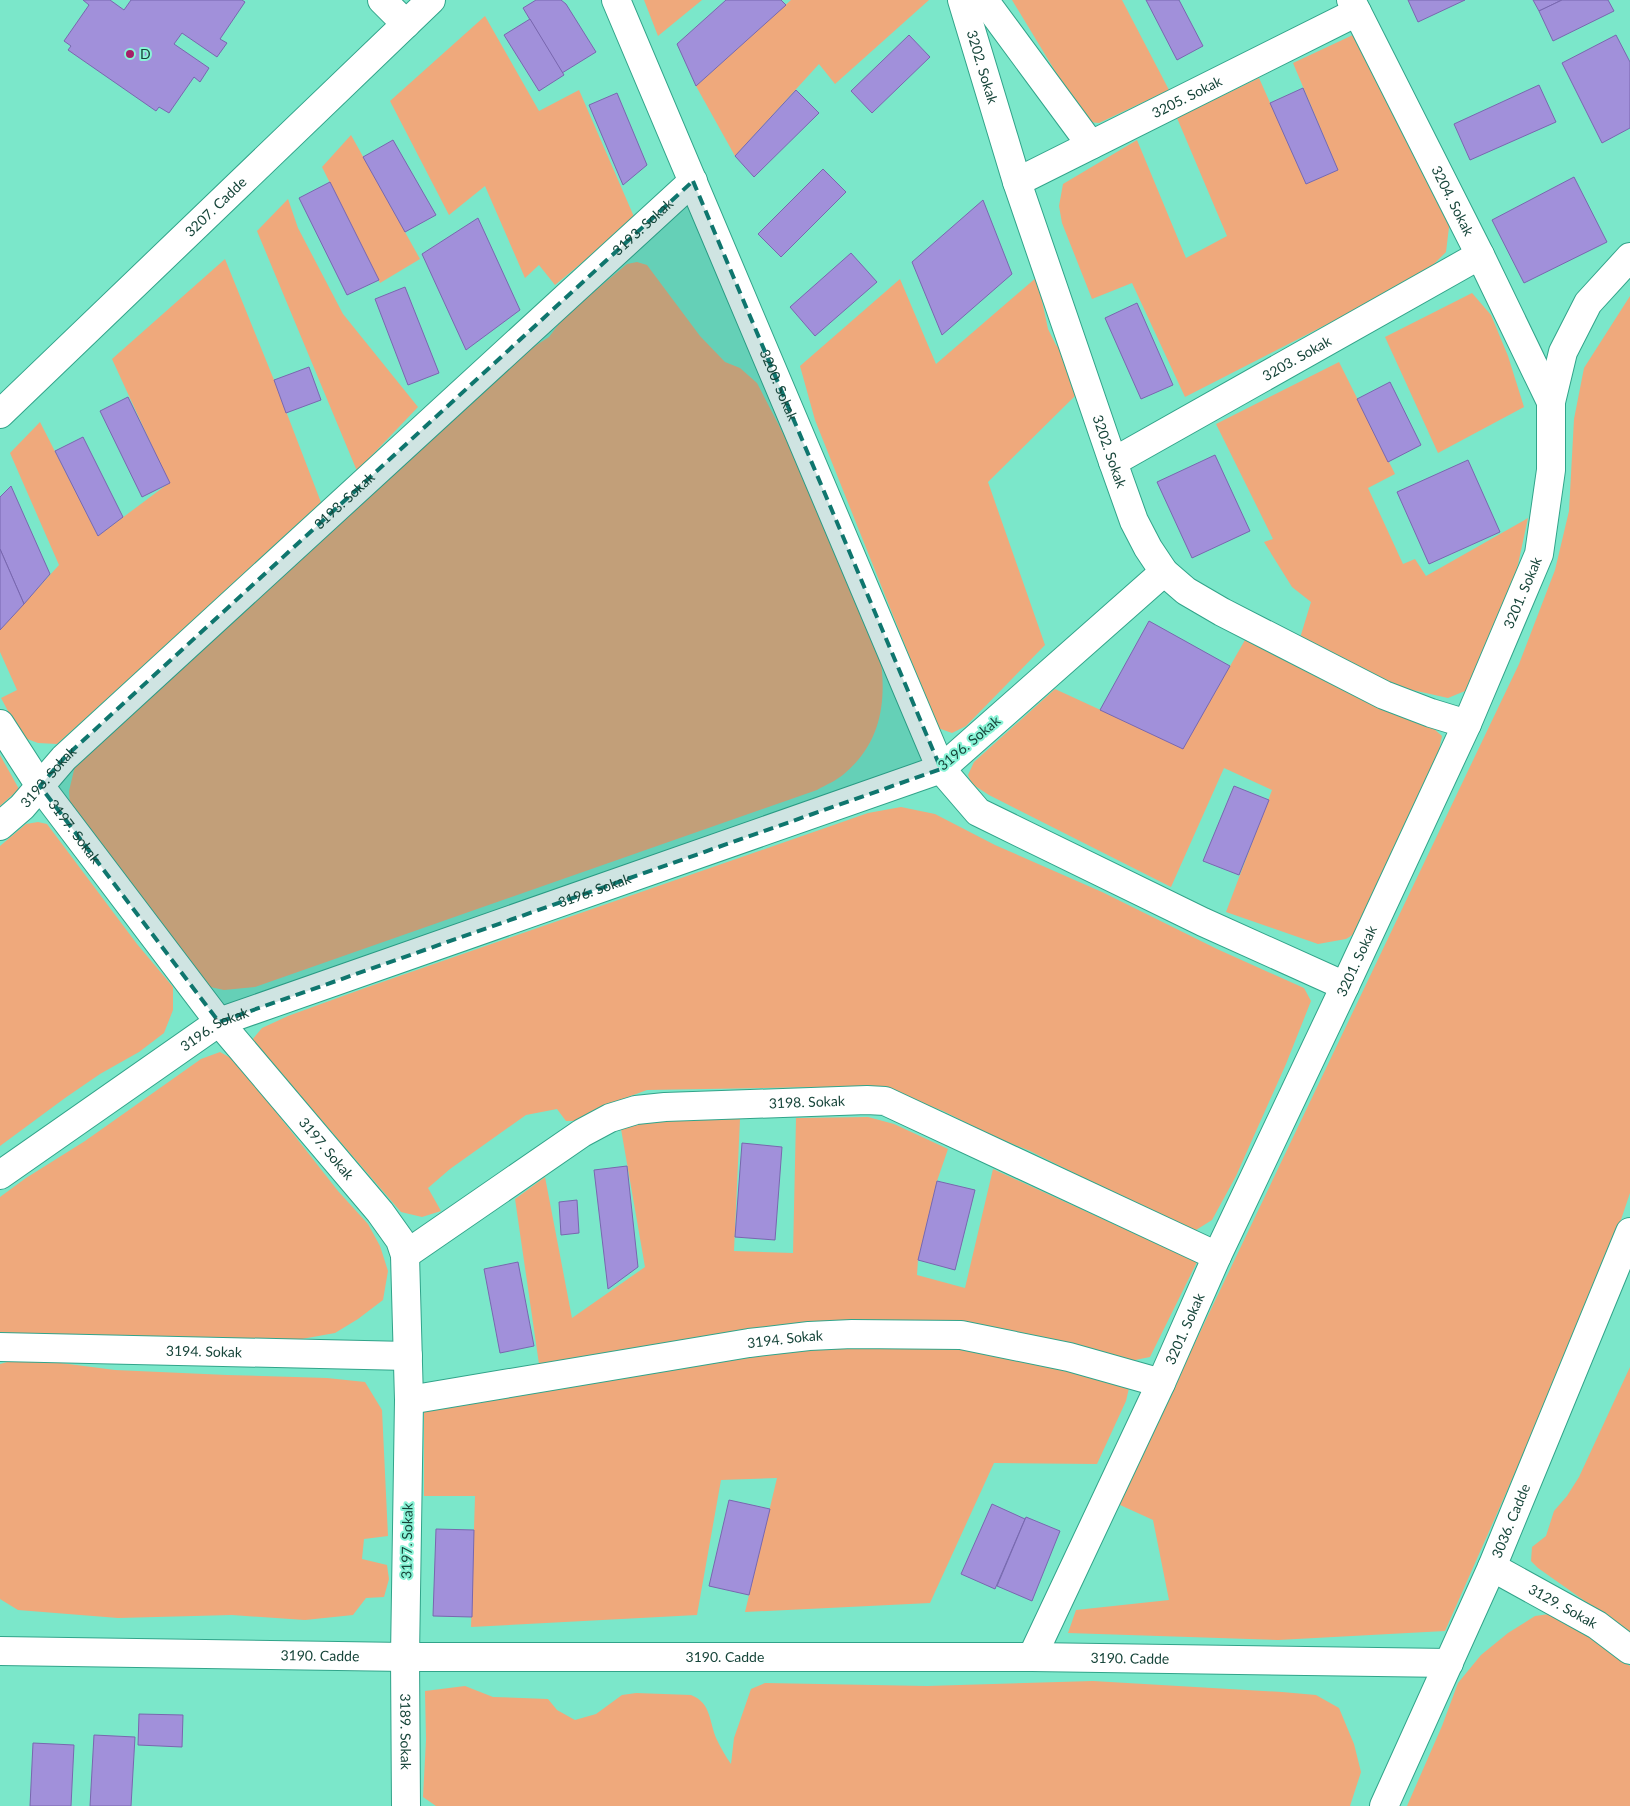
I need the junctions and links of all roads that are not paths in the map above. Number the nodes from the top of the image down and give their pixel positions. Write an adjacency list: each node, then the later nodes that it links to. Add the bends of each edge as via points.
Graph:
1 (382, 0): 7 (street)
2 (431, 0): 7 (street, 3207. Cadde)
3 (616, 0): 9 (street, 3200. Sokak)
4 (962, 0): 10 (street, 3202. Sokak)
5 (984, 0): 8 (street)
6 (1354, 6): 8 (street, 3205. Sokak); 11 (street, 3204. Sokak)
7 (406, 24): 14 (street, 3207. Cadde)
8 (1091, 145): 10 (street, 3205. Sokak)
9 (693, 182): 19 (street, 3200. Sokak); 20 (street, 3193. Sokak, via 64,758)
10 (1016, 182): 15 (street, 3202. Sokak)
11 (1480, 255): 13 (street, 3204. Sokak); 15 (street, 3203. Sokak)
12 (1630, 257): 13 (street, 3201. Sokak, via 1588,303 1563,352)
13 (1551, 402): 18 (street, 3201. Sokak, via 1551,470 1539,554)
14 (0, 414)
15 (1113, 462): 16 (street, 3202. Sokak, via 1134,521)
16 (1164, 572): 18 (street, 3202. Sokak, via 1186,591 1222,612 1384,695); 19 (street, 3196. Sokak)
17 (0, 724): 20 (street, 3197. Sokak)
18 (1467, 724): 22 (street, 3201. Sokak)
19 (941, 769): 22 (street, 3200. Sokak, via 978,812 1203,922); 23 (street, 3196. Sokak)
20 (40, 786): 21 (street, 3193. Sokak); 23 (street, 3197. Sokak)
21 (0, 826)
22 (1346, 986): 27 (street, 3201. Sokak)
23 (219, 1022): 24 (street, 3196. Sokak); 26 (street, 3197. Sokak, via 385,1218 400,1240)
24 (0, 1176)
25 (1630, 1232): 32 (street, 3036. Cadde)
26 (405, 1255): 27 (street, 3198. Sokak, via 610,1118 636,1110 664,1107 868,1100 884,1101); 29 (street, 3197. Sokak)
27 (1217, 1256): 30 (street, 3201. Sokak)
28 (0, 1347): 29 (street, 3194. Sokak)
29 (408, 1356): 31 (street, 3197. Sokak)
30 (1162, 1383): 31 (street, 3194. Sokak, via 1069,1357 961,1335 852,1334 749,1343); 36 (street, 3201. Sokak)
31 (409, 1400): 35 (street, 3197. Sokak)
32 (1492, 1567): 33 (street, 3129. Sokak, via 1597,1625); 37 (street, 3036. Cadde)
33 (1630, 1650)
34 (0, 1651): 35 (street, 3190. Cadde)
35 (405, 1657): 36 (street, 3190. Cadde); 38 (street, 3189. Sokak)
36 (1032, 1657): 37 (street, 3190. Cadde)
37 (1449, 1663): 39 (street, 3036. Cadde)
38 (406, 1806)
39 (1384, 1806)

